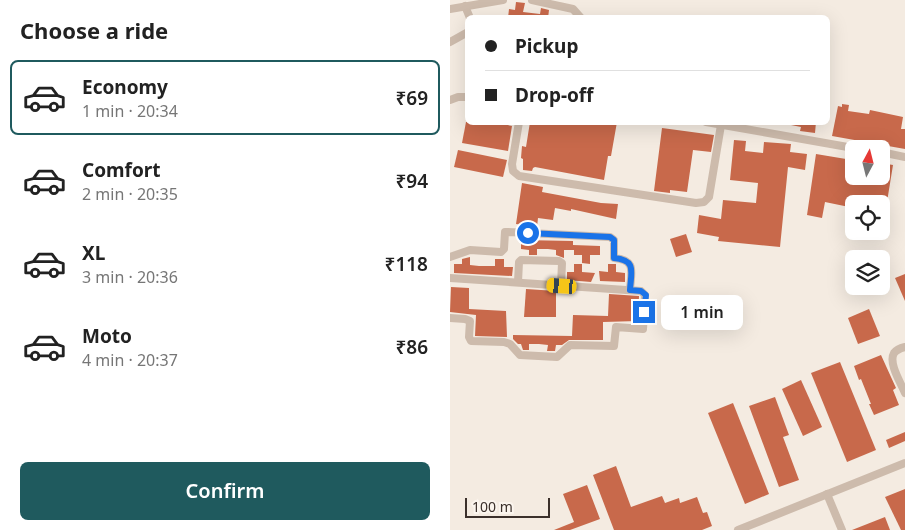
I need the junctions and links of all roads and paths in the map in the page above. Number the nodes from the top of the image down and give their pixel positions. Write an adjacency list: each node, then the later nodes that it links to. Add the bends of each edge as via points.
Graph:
1 (503, 0): 3 (street)
2 (532, 0): 6 (street, via 573,9)
3 (465, 6): 4 (street); 5 (street)
4 (450, 9)
5 (469, 15)
6 (580, 15)
7 (465, 34): 8 (street)
8 (450, 42)
9 (465, 96): 10 (street)
10 (450, 100)
11 (518, 125): 12 (street, via 512,164 520,176 696,203 710,197)
12 (721, 125): 13 (street)
13 (845, 146)
14 (890, 154): 15 (street)
15 (905, 156)
16 (450, 257): 20 (street, via 470,250 501,252 505,232 610,237 614,240 614,258 624,259 630,264)
17 (450, 278): 18 (street)
18 (518, 282): 19 (street); 19 (street, via 521,260 559,261 563,266)
19 (562, 286): 20 (street)
20 (630, 290): 21 (street, via 646,295 644,329 616,327 614,346 570,345 557,357 520,355 504,342 472,341 469,337 470,321)
21 (450, 318)
22 (905, 347): 23 (street, via 893,355)
23 (905, 393)
24 (905, 463): 25 (street)
25 (827, 494): 26 (street); 27 (street)
26 (738, 530)
27 (842, 530)

